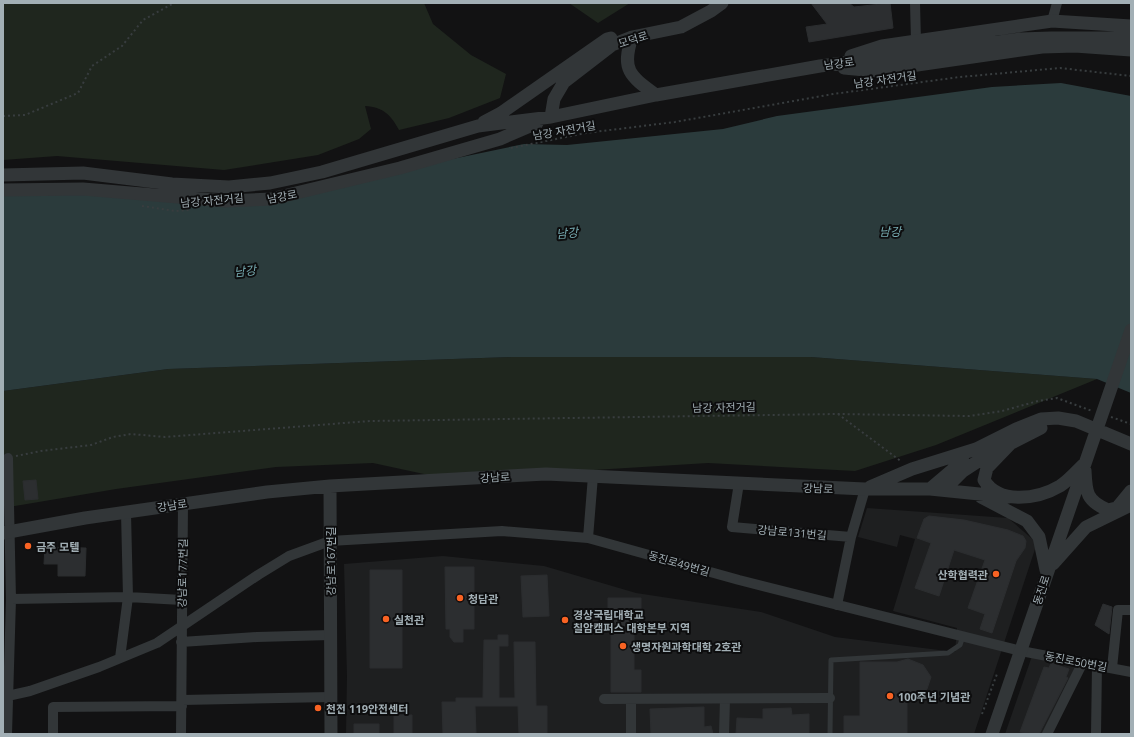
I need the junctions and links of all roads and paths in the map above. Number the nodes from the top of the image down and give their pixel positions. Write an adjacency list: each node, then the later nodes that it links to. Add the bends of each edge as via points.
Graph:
1 (174, 3): 14 (path, via 143,20 122,46 92,66 78,93 25,115)
2 (722, 3): 7 (street, 모덕로, via 680,27)
3 (915, 3): 9 (street)
4 (1057, 3): 5 (street)
5 (1052, 21): 6 (street); 9 (street)
6 (1131, 26)
7 (632, 37): 13 (street, via 627,52 627,68 640,83); 15 (street, 모덕로, via 612,45 564,82 554,100); 16 (street, via 607,39 501,113)
8 (1131, 38): 11 (street, 남강로, via 1020,40)
9 (916, 41): 11 (street, via 882,46)
10 (1131, 50): 11 (street, via 1075,46 1042,47 876,71)
11 (820, 66): 13 (street, 남강로)
12 (1131, 76): 17 (path, 남강 자전거길, via 1060,68 960,77 833,94 675,122 586,133)
13 (656, 95): 15 (street, 남강로)
14 (3, 116)
15 (551, 117): 16 (street, 남강로); 19 (street, 남강로, via 500,139 400,168 271,199 225,201 83,189)
16 (478, 126): 18 (street, 남강로, via 322,172 270,183 229,187 172,184 83,173)
17 (503, 149)
18 (3, 176)
19 (3, 190)
20 (138, 206): 21 (path, 남강 자전거길, via 175,211)
21 (190, 210)
22 (1131, 330): 32 (street, 동진로)
23 (1094, 411): 24 (path, 남강 자전거길, via 1057,398 969,416)
24 (838, 414): 31 (path, 남강 자전거길, via 370,421 165,437 130,434 91,445); 33 (path)
25 (1109, 416): 27 (path)
26 (1065, 420): 28 (street); 29 (street, 강남로, via 1076,421); 30 (street, 강남로, via 1041,419)
27 (1131, 424)
28 (1013, 441): 39 (street, via 964,471); 42 (street, via 987,468 984,480 989,487)
29 (1131, 444)
30 (976, 449): 33 (street, 강남로); 37 (street)
31 (8, 458): 47 (street)
32 (1084, 464): 42 (street, 강남로, via 1061,485 1042,495); 45 (street, via 1086,491 1092,501 1108,510); 51 (street, 동진로)
33 (912, 469): 38 (street, 강남로)
34 (593, 476): 35 (street, 강남로); 36 (street, 강남로, via 546,474); 49 (street)
35 (739, 484): 38 (street, 강남로); 48 (street, 강남로131번길, via 732,527)
36 (330, 486): 43 (street, 강남로); 50 (street, 강남로167번길)
37 (930, 489): 38 (street, 강남로); 39 (street, 강남로)
38 (865, 490): 48 (street)
39 (944, 490): 41 (street, 강남로)
40 (1131, 491): 45 (street)
41 (974, 494): 42 (street, 강남로); 51 (street, via 1027,521 1039,537)
42 (1009, 497)
43 (183, 504): 46 (street, 강남로); 54 (street, 강남로177번길)
44 (1131, 504): 45 (street); 51 (street, via 1086,527)
45 (1117, 508)
46 (126, 513): 47 (street, 강남로); 52 (street)
47 (6, 533): 53 (street)
48 (851, 536): 55 (street)
49 (588, 538): 50 (street, 동진로49번길, via 502,531); 55 (street, 동진로49번길)
50 (330, 541): 57 (street, 동진로49번길, via 289,556); 58 (street, 강남로167번길)
51 (1047, 572): 61 (street, 동진로)
52 (128, 597): 53 (street); 54 (street); 62 (street)
53 (11, 599): 68 (street)
54 (182, 600): 57 (street, 강남로177번길)
55 (837, 605): 61 (street, 동진로49번길)
56 (1131, 610): 65 (street, via 1118,610)
57 (182, 626): 60 (street, 강남로177번길); 62 (street, 동진로49번길, via 157,643)
58 (330, 635): 60 (street); 69 (street, 강남로167번길)
59 (962, 639): 70 (lane, via 960,644 948,653 831,660)
60 (181, 642): 74 (street, 강남로177번길)
61 (1021, 651): 63 (street, 동진로50번길); 83 (street, 동진로)
62 (120, 658): 68 (street, 동진로49번길, via 37,688)
63 (1083, 662): 64 (street, 동진로50번길); 84 (street)
64 (1097, 665): 65 (street, 동진로50번길); 85 (street)
65 (1112, 668): 66 (street, 동진로50번길)
66 (1131, 672)
67 (997, 674): 75 (path)
68 (6, 696): 76 (street)
69 (331, 697): 74 (street); 79 (street, 강남로167번길)
70 (830, 698): 73 (street); 82 (lane)
71 (604, 699): 72 (street)
72 (631, 700): 73 (street); 80 (street)
73 (725, 700): 81 (street)
74 (182, 703): 77 (street, via 53,707); 78 (street, 강남로177번길)
75 (982, 714)
76 (7, 734)
77 (53, 734)
78 (181, 734)
79 (331, 734)
80 (631, 734)
81 (724, 734)
82 (830, 734)
83 (992, 734)
84 (1047, 734)
85 (1096, 734)

